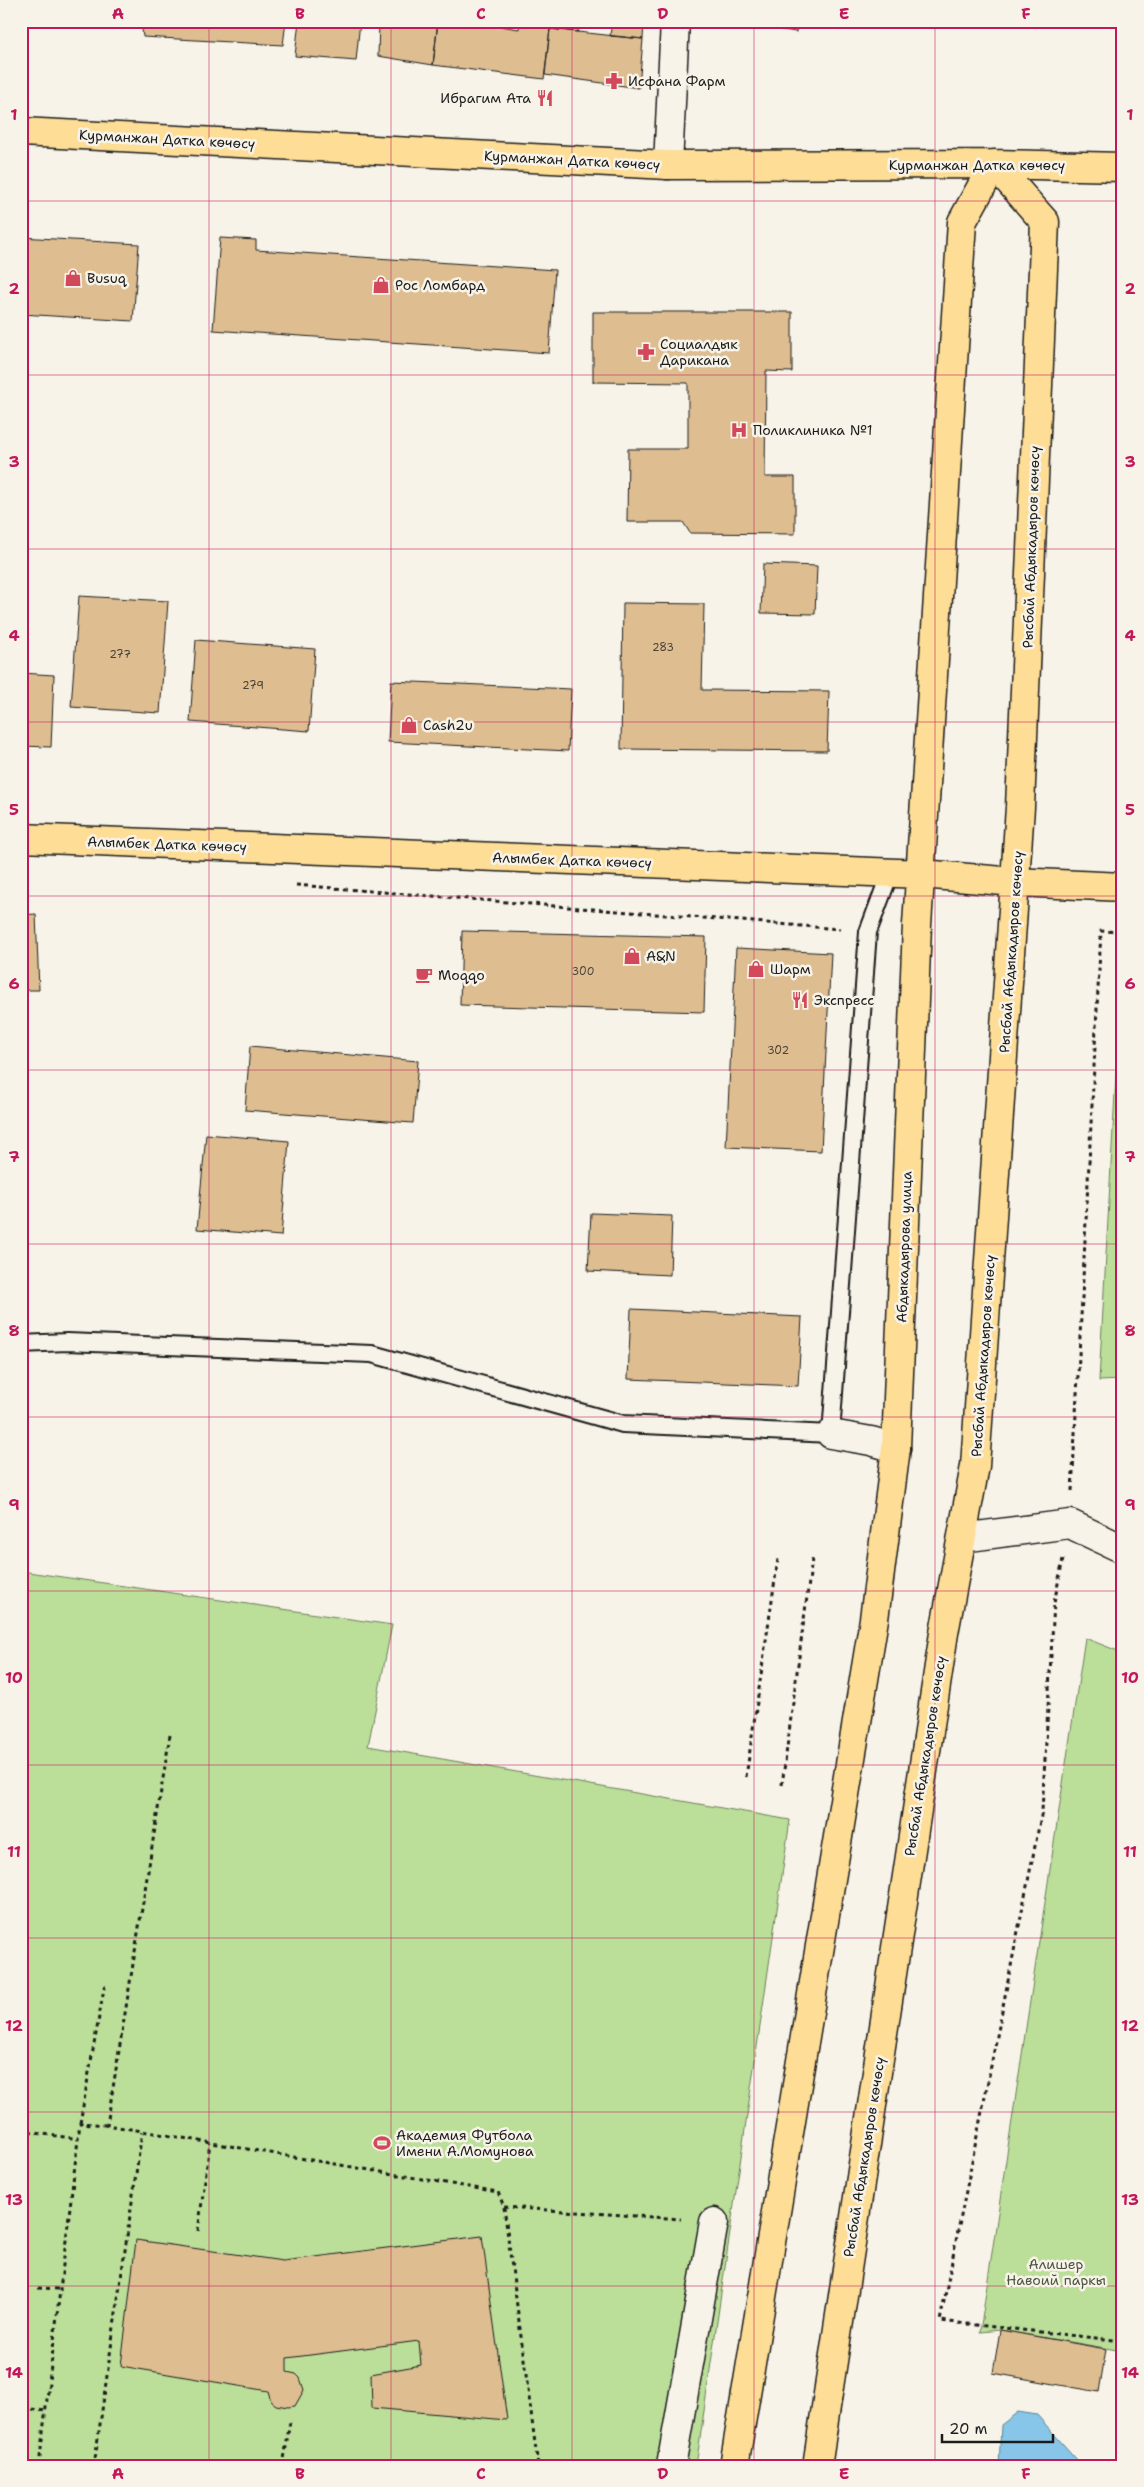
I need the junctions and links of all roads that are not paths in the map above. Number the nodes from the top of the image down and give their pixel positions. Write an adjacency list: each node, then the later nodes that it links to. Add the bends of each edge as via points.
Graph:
1 (675, 21): 4 (street)
2 (21, 132): 4 (main road, Курманжан Датка көчөсү)
3 (994, 164): 4 (main road, Курманжан Датка көчөсү); 5 (main road, Курманжан Датка көчөсү); 8 (main road, via 962,222); 9 (main road, Рысбай Абдыкадыров көчөсү, via 1045,222)
4 (668, 165)
5 (1123, 167)
6 (21, 838): 7 (main road, Алымбек Датка көчөсү)
7 (890, 873): 8 (main road, Алымбек Датка көчөсү); 12 (lane, via 868,932)
8 (922, 874): 9 (main road, Алымбек Датка көчөсү); 13 (main road, Абдыкадырова улица, via 917,925)
9 (1015, 882): 10 (main road, Алымбек Датка көчөсү); 14 (main road, Рысбай Абдыкадыров көчөсү, via 975,1466)
10 (1123, 887)
11 (21, 1344): 12 (lane, via 67,1342 372,1354 623,1424)
12 (831, 1434): 13 (street, via 871,1440)
13 (896, 1448): 18 (main road, Абдыкадырова улица, via 874,1619)
14 (962, 1538): 15 (street, via 1070,1524); 19 (main road, Рысбай Абдыкадыров көчөсү, via 944,1633)
15 (1123, 1549)
16 (714, 2222): 17 (street)
17 (671, 2466)
18 (734, 2466)
19 (817, 2466)

